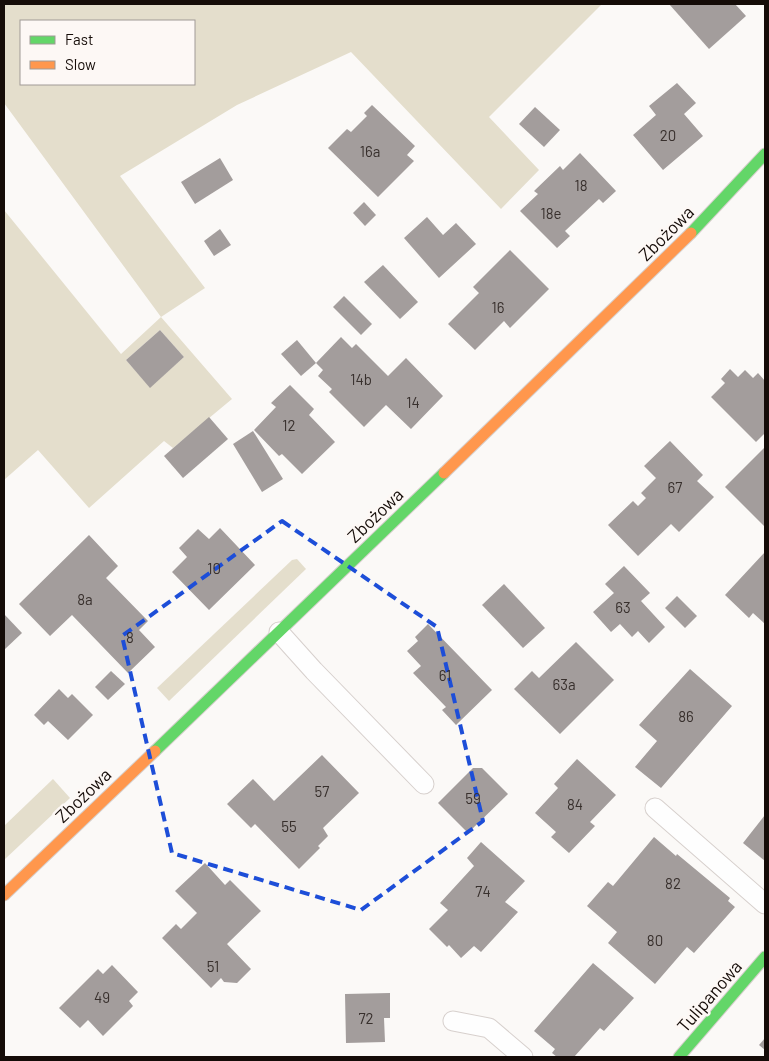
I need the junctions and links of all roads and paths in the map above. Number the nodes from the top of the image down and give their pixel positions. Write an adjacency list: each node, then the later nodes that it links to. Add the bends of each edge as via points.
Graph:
1 (765, 154): 2 (street, Zbożowa, via 676,249)
2 (279, 632): 3 (lane); 5 (street, Zbożowa)
3 (424, 784)
4 (655, 808): 6 (lane)
5 (4, 895)
6 (765, 904)
7 (765, 957): 10 (street, Tulipanowa)
8 (453, 1021): 9 (lane, via 489,1028)
9 (523, 1057)
10 (679, 1057)

